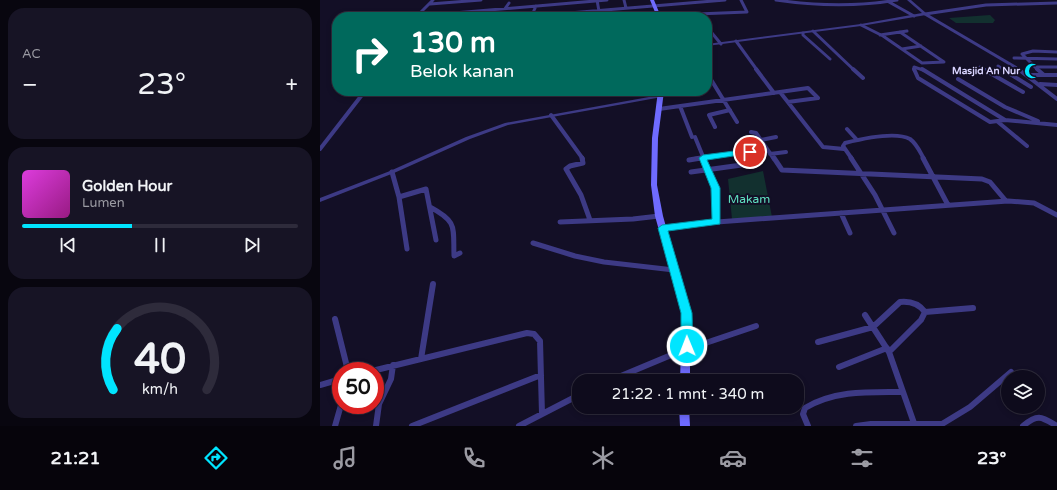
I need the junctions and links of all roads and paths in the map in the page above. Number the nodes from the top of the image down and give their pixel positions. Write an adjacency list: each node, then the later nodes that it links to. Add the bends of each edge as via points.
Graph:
1 (433, 0): 21 (street)
2 (481, 0): 14 (street)
3 (607, 0): 16 (street)
4 (624, 0): 29 (street)
5 (652, 0): 23 (main road)
6 (725, 0): 17 (street)
7 (741, 0): 39 (street, via 747,12)
8 (776, 0): 18 (street)
9 (807, 0): 25 (street)
10 (844, 0): 26 (street)
11 (863, 0): 22 (street)
12 (897, 0): 19 (street)
13 (909, 0): 40 (street)
14 (473, 1): 21 (street); 33 (street)
15 (509, 1): 28 (street)
16 (597, 1): 27 (street); 31 (street)
17 (698, 1): 23 (street); 24 (street)
18 (786, 1): 25 (street)
19 (889, 2): 22 (street); 41 (street)
20 (1057, 2): 40 (street, via 986,5)
21 (430, 4): 32 (street)
22 (866, 4): 26 (street)
23 (655, 5): 29 (street); 37 (main road)
24 (701, 5)
25 (810, 5): 26 (street)
26 (848, 5)
27 (536, 6): 28 (street); 35 (street)
28 (507, 8): 33 (street); 34 (street)
29 (626, 8): 31 (street)
30 (704, 9): 38 (street)
31 (598, 10): 36 (street)
32 (421, 12)
33 (470, 12)
34 (503, 12)
35 (533, 12)
36 (578, 12)
37 (657, 12)
38 (706, 12)
39 (712, 13)
40 (925, 14): 41 (street); 65 (street)
41 (914, 16): 42 (street)
42 (861, 25): 43 (street); 48 (street)
43 (813, 31): 47 (street); 69 (street)
44 (907, 31): 45 (street)
45 (900, 32): 48 (street); 52 (street)
46 (712, 33): 50 (street)
47 (803, 33): 49 (street); 58 (street)
48 (880, 35): 53 (street)
49 (736, 41): 50 (street); 77 (street)
50 (721, 44): 51 (street)
51 (712, 45)
52 (921, 46): 53 (street); 53 (street, via 944,62 924,63)
53 (902, 49)
54 (1057, 52): 56 (street, via 1022,54)
55 (1014, 58): 56 (street)
56 (1026, 59): 57 (street); 61 (street)
57 (1057, 59)
58 (830, 60)
59 (998, 66): 63 (street)
60 (980, 67): 64 (street)
61 (1035, 67): 62 (street); 66 (street)
62 (1057, 67)
63 (1004, 69): 64 (street); 68 (street)
64 (988, 72): 74 (street)
65 (1028, 75): 66 (street); 68 (street); 72 (street)
66 (1044, 75): 67 (street)
67 (1057, 75)
68 (1015, 77): 74 (street, via 1030,86)
69 (862, 78)
70 (958, 79): 93 (street, via 1005,107)
71 (712, 81): 84 (street)
72 (1040, 84): 73 (street); 83 (street)
73 (1057, 85)
74 (1014, 87): 76 (street)
75 (780, 92): 77 (street); 85 (street); 85 (street, via 809,88 818,98)
76 (1023, 92)
77 (774, 93): 84 (street)
78 (965, 95): 82 (street); 82 (street, via 919,67 914,67 918,78); 90 (street)
79 (361, 96): 102 (street)
80 (646, 96): 89 (street)
81 (661, 96): 87 (main road)
82 (951, 99): 92 (street, via 988,121)
83 (1057, 100)
84 (724, 101): 86 (street); 88 (street)
85 (788, 102): 103 (street, via 823,147)
86 (680, 106): 87 (street); 106 (street)
87 (659, 109): 121 (main road, via 654,176)
88 (730, 110): 91 (street); 95 (street, via 709,115)
89 (551, 115): 109 (street, via 491,129); 122 (street, via 584,162 566,169 581,195)
90 (1005, 120): 92 (street); 93 (street)
91 (737, 122)
92 (998, 122): 101 (street)
93 (1043, 123): 94 (street)
94 (1057, 125)
95 (715, 127)
96 (848, 129): 100 (street)
97 (751, 132): 99 (street, via 756,132)
98 (776, 137): 99 (street)
99 (761, 140): 105 (street)
100 (857, 140): 103 (street, via 845,143); 112 (street, via 900,136 909,139 917,146)
101 (1027, 146)
102 (320, 149)
103 (844, 149): 111 (street)
104 (786, 152): 105 (street)
105 (770, 154): 111 (street, via 782,170)
106 (703, 158): 107 (street); 108 (street); 108 (street, via 748,151 757,161)
107 (689, 160)
108 (708, 170): 110 (street); 124 (street, via 717,193)
109 (392, 172): 113 (street); 114 (street)
110 (691, 172)
111 (861, 175): 112 (street); 118 (street)
112 (933, 178): 115 (street, via 982,179 990,182); 116 (street)
113 (399, 197): 117 (street, via 426,186); 130 (street)
114 (320, 200)
115 (1006, 201): 116 (street); 120 (street, via 1040,204)
116 (948, 205): 118 (street)
117 (430, 207): 128 (street); 131 (street, via 452,221 454,256)
118 (883, 211): 119 (street); 126 (street)
119 (841, 213): 124 (street); 127 (street)
120 (1057, 214)
121 (659, 216): 122 (street); 125 (main road)
122 (590, 220): 123 (street)
123 (560, 222)
124 (717, 222): 125 (street)
125 (662, 228): 132 (main road)
126 (894, 233)
127 (850, 234)
128 (436, 240)
129 (533, 243): 132 (street, via 604,262)
130 (407, 249)
131 (460, 253)
132 (674, 270): 142 (main road, via 686,313)
133 (433, 284): 143 (street)
134 (973, 308): 135 (street)
135 (925, 312): 139 (street, via 918,305 900,302); 141 (street, via 916,325)
136 (865, 315): 139 (street)
137 (335, 319): 144 (street)
138 (756, 326): 142 (street)
139 (874, 327): 140 (street); 141 (street)
140 (818, 342)
141 (888, 350): 146 (street); 154 (street)
142 (686, 351): 148 (street); 149 (main road)
143 (421, 360): 145 (street); 150 (street, via 527,333 534,334 540,342)
144 (346, 362)
145 (394, 365): 147 (street); 161 (street, via 391,380 379,404)
146 (839, 367)
147 (384, 368)
148 (626, 374)
149 (686, 374)
150 (541, 375): 157 (street); 162 (street)
151 (1001, 381): 159 (street, via 979,401 953,419 942,424)
152 (332, 382): 153 (street)
153 (320, 385)
154 (903, 392): 159 (street); 165 (street, via 841,394 824,399 806,406 803,414)
155 (572, 399): 157 (street)
156 (338, 414): 160 (street)
157 (542, 414): 163 (street)
158 (684, 414): 164 (main road)
159 (915, 425): 166 (street)
160 (335, 426)
161 (376, 426)
162 (412, 426)
163 (519, 426)
164 (685, 426)
165 (808, 426)
166 (856, 426)
167 (1022, 426): 168 (street, via 1036,416)
168 (1057, 426)

